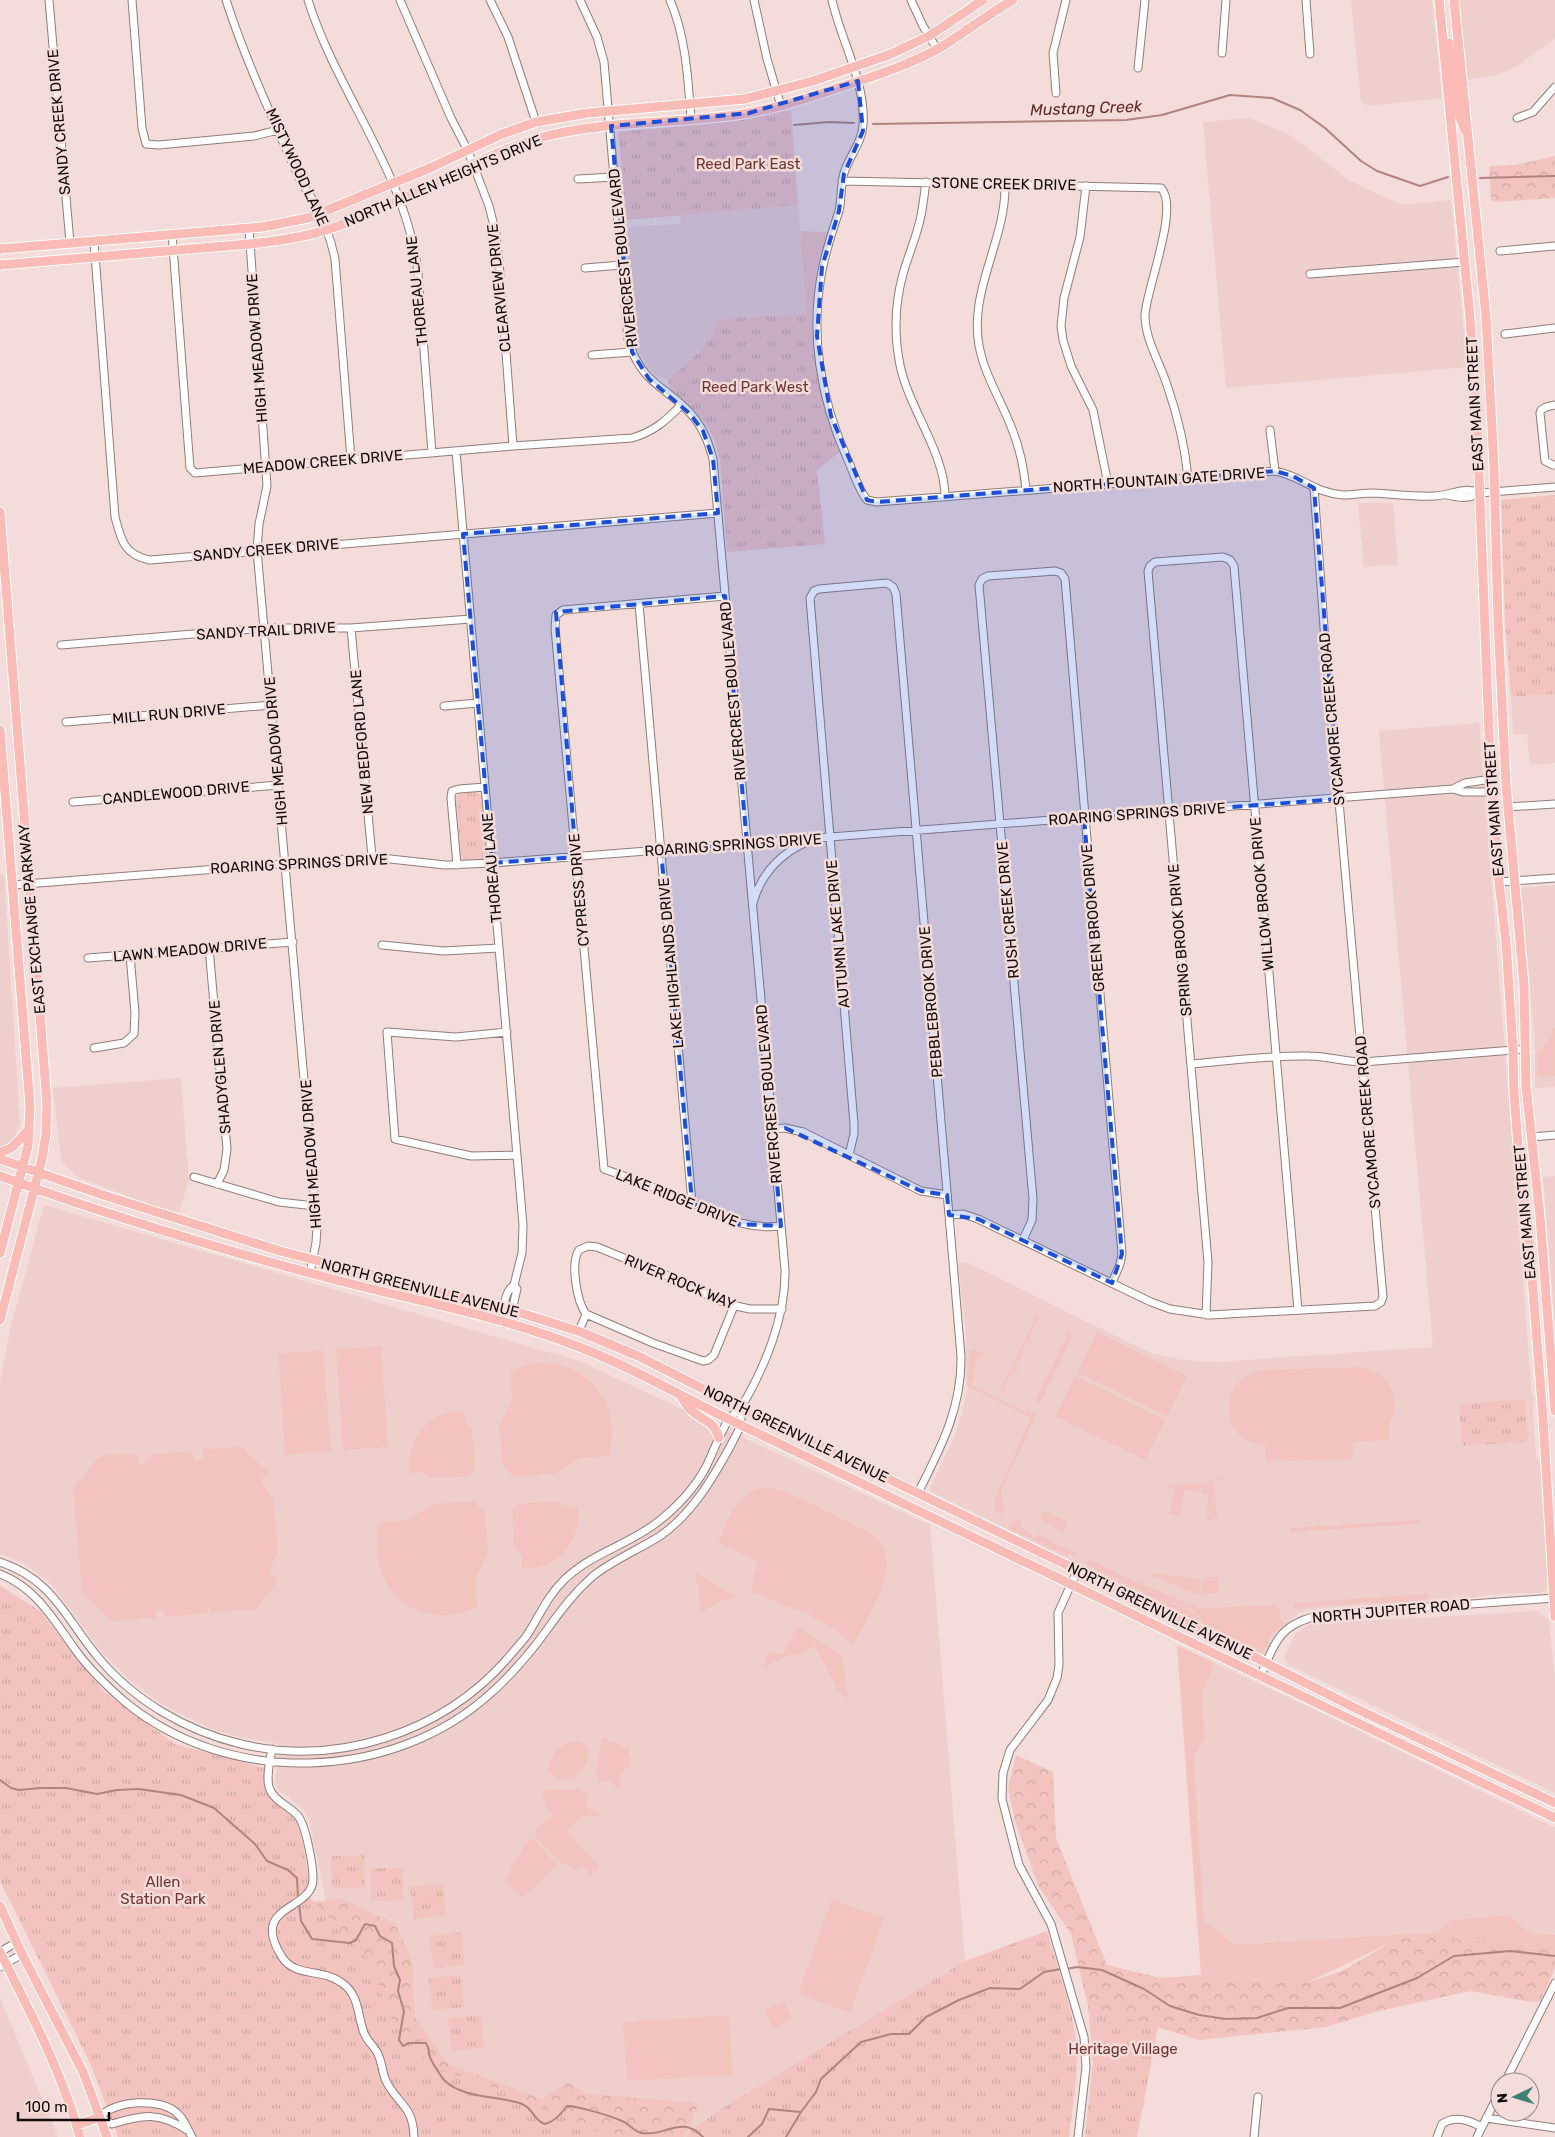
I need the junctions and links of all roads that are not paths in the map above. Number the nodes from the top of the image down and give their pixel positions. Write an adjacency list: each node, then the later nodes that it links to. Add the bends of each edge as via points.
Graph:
1 (49, 0): 57 (street, SANDY CREEK DRIVE)
2 (132, 0): 40 (street, via 146,144 244,138)
3 (226, 0): 40 (street, MISTYWOOD LANE)
4 (308, 0): 48 (street, THOREAU LANE)
5 (400, 0): 42 (street, CLEARVIEW DRIVE)
6 (490, 0): 38 (street, via 508,37)
7 (580, 0): 35 (street, RIVERCREST BOULEVARD, via 602,50)
8 (670, 0): 33 (street, via 685,53)
9 (754, 0): 31 (street)
10 (832, 0): 27 (street)
11 (911, 0): 21 (street)
12 (983, 0): 21 (main road, NORTH ALLEN HEIGHTS DRIVE)
13 (1013, 0): 20 (main road, NORTH ALLEN HEIGHTS DRIVE)
14 (1066, 0): 32 (street, via 1054,54)
15 (1145, 0): 28 (street)
16 (1226, 0): 23 (street)
17 (1306, 0): 24 (street)
18 (1454, 0): 25 (main road, EAST MAIN STREET)
19 (1439, 1): 25 (main road, via 1446,17 1451,56); 26 (main road, EAST MAIN STREET)
20 (1002, 3): 22 (main road, NORTH ALLEN HEIGHTS DRIVE)
21 (929, 36): 22 (street); 27 (main road, NORTH ALLEN HEIGHTS DRIVE)
22 (937, 49): 29 (main road, NORTH ALLEN HEIGHTS DRIVE)
23 (1222, 53)
24 (1310, 54)
25 (1460, 63): 41 (main road, EAST MAIN STREET)
26 (1445, 64): 41 (main road, via 1452,66 1454,71 1458,112); 64 (main road, EAST MAIN STREET)
27 (853, 67): 29 (street); 31 (main road, NORTH ALLEN HEIGHTS DRIVE)
28 (1138, 68)
29 (858, 81): 34 (main road, NORTH ALLEN HEIGHTS DRIVE); 46 (street, via 863,132)
30 (1555, 86): 36 (street, via 1533,112)
31 (776, 91): 33 (main road, NORTH ALLEN HEIGHTS DRIVE, via 745,100); 34 (street)
32 (1056, 93)
33 (690, 105): 35 (main road, NORTH ALLEN HEIGHTS DRIVE); 37 (street)
34 (781, 106): 37 (main road, NORTH ALLEN HEIGHTS DRIVE)
35 (609, 112): 38 (main road, NORTH ALLEN HEIGHTS DRIVE); 39 (street, RIVERCREST BOULEVARD)
36 (1517, 118)
37 (691, 119): 39 (main road, NORTH ALLEN HEIGHTS DRIVE)
38 (536, 122): 42 (main road, NORTH ALLEN HEIGHTS DRIVE)
39 (610, 126): 43 (main road, NORTH ALLEN HEIGHTS DRIVE, via 537,139); 44 (street, RIVERCREST BOULEVARD)
40 (278, 130): 52 (street, MISTYWOOD LANE, via 304,188)
41 (1468, 134): 88 (main road, EAST MAIN STREET, via 1488,333)
42 (468, 151): 43 (street, CLEARVIEW DRIVE); 48 (main road, NORTH ALLEN HEIGHTS DRIVE)
43 (474, 165): 51 (main road, NORTH ALLEN HEIGHTS DRIVE); 76 (street, CLEARVIEW DRIVE, via 496,234)
44 (614, 177): 45 (street); 66 (street, RIVERCREST BOULEVARD)
45 (578, 179)
46 (842, 181): 47 (street, STONE CREEK DRIVE); 90 (street, NORTH FOUNTAIN GATE DRIVE, via 839,210 822,267 817,309 819,364 830,416 867,500)
47 (926, 182): 49 (street, STONE CREEK DRIVE); 90 (street, via 920,220 900,288 897,344 906,389 938,463)
48 (392, 183): 51 (street, THOREAU LANE); 52 (main road, NORTH ALLEN HEIGHTS DRIVE)
49 (1005, 185): 50 (street, STONE CREEK DRIVE); 87 (street, via 1000,229 979,305 978,338 984,364 1011,425 1021,457)
50 (1086, 186): 83 (street, STONE CREEK DRIVE, via 1158,187 1164,191 1162,242 1147,302 1145,324 1169,389 1182,436); 84 (street, via 1080,238 1064,298 1062,326 1069,360 1093,410)
51 (400, 200): 54 (main road, NORTH ALLEN HEIGHTS DRIVE); 78 (street, THOREAU LANE, via 415,246)
52 (320, 214): 53 (main road, NORTH ALLEN HEIGHTS DRIVE); 54 (street, MISTYWOOD LANE)
53 (249, 228): 55 (main road, NORTH ALLEN HEIGHTS DRIVE); 58 (street, HIGH MEADOW DRIVE)
54 (327, 230): 58 (main road, NORTH ALLEN HEIGHTS DRIVE); 79 (street, MISTYWOOD LANE, via 335,259)
55 (172, 234): 56 (main road, NORTH ALLEN HEIGHTS DRIVE); 62 (street, MEADOW CREEK DRIVE)
56 (94, 241): 57 (main road, NORTH ALLEN HEIGHTS DRIVE); 63 (street, SANDY CREEK DRIVE)
57 (70, 243): 60 (main road, NORTH ALLEN HEIGHTS DRIVE)
58 (250, 244): 62 (main road, NORTH ALLEN HEIGHTS DRIVE); 81 (street, HIGH MEADOW DRIVE)
59 (1555, 246): 61 (street)
60 (0, 250)
61 (1500, 251)
62 (173, 252): 63 (main road, NORTH ALLEN HEIGHTS DRIVE); 81 (street, MEADOW CREEK DRIVE, via 190,468 201,473)
63 (95, 257): 65 (main road, NORTH ALLEN HEIGHTS DRIVE); 94 (street, SANDY CREEK DRIVE, via 115,517 120,539 136,556 150,560)
64 (1465, 262): 68 (street); 89 (main road, EAST MAIN STREET)
65 (0, 265)
66 (622, 265): 67 (street); 71 (street, RIVERCREST BOULEVARD)
67 (585, 268)
68 (1310, 274)
69 (1555, 328): 70 (street)
70 (1505, 334)
71 (632, 352): 72 (street); 73 (street, RIVERCREST BOULEVARD, via 649,380)
72 (592, 355)
73 (681, 405): 76 (street, MEADOW CREEK DRIVE, via 657,428 632,438); 92 (street, RIVERCREST BOULEVARD, via 695,419 709,443)
74 (1555, 405): 80 (street, via 1543,408 1540,413 1545,461)
75 (1270, 430): 82 (street)
76 (513, 446): 77 (street, MEADOW CREEK DRIVE)
77 (456, 451): 78 (street, MEADOW CREEK DRIVE); 93 (street, THOREAU LANE)
78 (432, 453): 79 (street, MEADOW CREEK DRIVE)
79 (351, 459): 81 (street, MEADOW CREEK DRIVE)
80 (1554, 465)
81 (266, 466): 94 (street, HIGH MEADOW DRIVE, via 268,486 259,524)
82 (1275, 471): 83 (street, NORTH FOUNTAIN GATE DRIVE); 86 (street, NORTH FOUNTAIN GATE DRIVE, via 1293,476)
83 (1188, 478): 84 (street, NORTH FOUNTAIN GATE DRIVE)
84 (1108, 484): 87 (street, NORTH FOUNTAIN GATE DRIVE)
85 (1555, 486): 88 (street, NORTH FOUNTAIN GATE DRIVE)
86 (1314, 488): 89 (street, NORTH FOUNTAIN GATE DRIVE, via 1344,495 1371,493 1458,498); 117 (street, SYCAMORE CREEK ROAD)
87 (1026, 490): 90 (street, NORTH FOUNTAIN GATE DRIVE)
88 (1494, 491): 89 (street, NORTH FOUNTAIN GATE DRIVE); 102 (main road, EAST MAIN STREET)
89 (1480, 493): 103 (main road, EAST MAIN STREET)
90 (945, 497)
91 (0, 512): 97 (main road, EAST EXCHANGE PARKWAY)
92 (718, 513): 93 (street, SANDY CREEK DRIVE); 99 (street, RIVERCREST BOULEVARD)
93 (464, 534): 94 (street, SANDY CREEK DRIVE); 101 (street, THOREAU LANE)
94 (258, 550): 104 (street, HIGH MEADOW DRIVE)
95 (1150, 566): 120 (street, WILLOW BROOK DRIVE, via 1154,562 1223,557 1234,566); 122 (street, SPRING BROOK DRIVE)
96 (982, 579): 123 (street, GREEN BROOK DRIVE, via 1055,571 1065,578); 124 (street, RUSH CREEK DRIVE, via 979,585)
97 (3, 592): 138 (main road, EAST EXCHANGE PARKWAY)
98 (812, 593): 125 (street, PEBBLEBROOK DRIVE, via 819,589 887,584 895,590); 126 (street, AUTUMN LAKE DRIVE, via 810,601)
99 (725, 596): 100 (street); 128 (street, RIVERCREST BOULEVARD)
100 (639, 604): 129 (street, LAKE HIGHLANDS DRIVE); 131 (street, CYPRESS DRIVE, via 558,612 555,628)
101 (471, 619): 105 (street, SANDY TRAIL DRIVE); 107 (street, THOREAU LANE)
102 (1498, 621): 103 (main road); 112 (main road, EAST MAIN STREET)
103 (1484, 622): 114 (main road, EAST MAIN STREET)
104 (265, 628): 105 (street, SANDY TRAIL DRIVE); 106 (street, SANDY TRAIL DRIVE); 108 (street, HIGH MEADOW DRIVE)
105 (351, 628): 130 (street, NEW BEDFORD LANE)
106 (61, 645)
107 (478, 703): 109 (street); 115 (street, THOREAU LANE)
108 (272, 706): 110 (street, MILL RUN DRIVE); 113 (street, HIGH MEADOW DRIVE)
109 (444, 706)
110 (66, 722)
111 (0, 730): 139 (main road, EAST EXCHANGE PARKWAY)
112 (1506, 784): 114 (main road); 121 (main road, EAST MAIN STREET)
113 (279, 785): 118 (street, CANDLEWOOD DRIVE); 132 (street, HIGH MEADOW DRIVE)
114 (1492, 785): 116 (street, ROARING SPRINGS DRIVE, via 1485,780); 116 (street, ROARING SPRINGS DRIVE, via 1486,792); 137 (main road, EAST MAIN STREET)
115 (485, 787): 133 (street, THOREAU LANE); 134 (street, via 452,791)
116 (1453, 789): 117 (street, ROARING SPRINGS DRIVE)
117 (1339, 799): 120 (street, ROARING SPRINGS DRIVE); 156 (street, SYCAMORE CREEK ROAD)
118 (73, 802)
119 (1555, 804): 121 (street)
120 (1254, 805): 122 (street, ROARING SPRINGS DRIVE); 155 (street, WILLOW BROOK DRIVE)
121 (1508, 807): 136 (main road, EAST MAIN STREET)
122 (1169, 812): 123 (street, ROARING SPRINGS DRIVE); 157 (street, SPRING BROOK DRIVE)
123 (1084, 818): 124 (street, ROARING SPRINGS DRIVE); 188 (street, GREEN BROOK DRIVE, via 1122,1254)
124 (1001, 824): 125 (street, ROARING SPRINGS DRIVE); 184 (street, RUSH CREEK DRIVE, via 1033,1199 1032,1220)
125 (916, 831): 126 (street, ROARING SPRINGS DRIVE); 175 (street, PEBBLEBROOK DRIVE)
126 (830, 838): 127 (street, ROARING SPRINGS DRIVE); 165 (street, AUTUMN LAKE DRIVE, via 854,1124)
127 (815, 839): 128 (street, ROARING SPRINGS DRIVE); 140 (street, via 792,849 774,864 760,884)
128 (747, 844): 129 (street, ROARING SPRINGS DRIVE); 140 (street, RIVERCREST BOULEVARD)
129 (662, 850): 131 (street, ROARING SPRINGS DRIVE); 176 (street, LAKE HIGHLANDS DRIVE)
130 (372, 857): 132 (street, ROARING SPRINGS DRIVE); 134 (street, ROARING SPRINGS DRIVE)
131 (576, 857): 133 (street, ROARING SPRINGS DRIVE); 168 (street, CYPRESS DRIVE)
132 (286, 863): 138 (street, ROARING SPRINGS DRIVE); 141 (street, HIGH MEADOW DRIVE)
133 (492, 864): 134 (street, ROARING SPRINGS DRIVE); 144 (street, THOREAU LANE)
134 (457, 865)
135 (1555, 878): 136 (street)
136 (1514, 880): 137 (street); 147 (main road, EAST MAIN STREET)
137 (1499, 882): 148 (main road, EAST MAIN STREET)
138 (29, 884): 139 (street, ROARING SPRINGS DRIVE); 150 (main road, EAST EXCHANGE PARKWAY)
139 (13, 885): 151 (main road, EAST EXCHANGE PARKWAY)
140 (752, 908): 158 (street, RIVERCREST BOULEVARD)
141 (293, 942): 143 (street, LAWN MEADOW DRIVE); 177 (street, HIGH MEADOW DRIVE)
142 (382, 945): 144 (street, via 442,951)
143 (210, 948): 145 (street, LAWN MEADOW DRIVE); 173 (street, SHADYGLEN DRIVE, via 227,1149 224,1170)
144 (499, 948): 149 (street, THOREAU LANE)
145 (130, 955): 146 (street, LAWN MEADOW DRIVE); 152 (street, via 134,1034 124,1044)
146 (88, 958)
147 (1524, 986): 148 (main road); 153 (main road, EAST MAIN STREET)
148 (1509, 987): 154 (main road, EAST MAIN STREET)
149 (507, 1032): 164 (street, THOREAU LANE); 164 (street, via 456,1037 387,1032 395,1138 471,1156)
150 (42, 1035): 151 (main road); 169 (main road, EAST EXCHANGE PARKWAY, via 47,1126)
151 (25, 1036): 159 (main road, EAST EXCHANGE PARKWAY)
152 (94, 1048)
153 (1526, 1049): 154 (street); 161 (main road, EAST MAIN STREET)
154 (1513, 1050): 156 (street); 162 (main road, EAST MAIN STREET)
155 (1277, 1057): 156 (street, via 1313,1056); 157 (street); 192 (street, WILLOW BROOK DRIVE)
156 (1362, 1062): 192 (street, SYCAMORE CREEK ROAD, via 1382,1299 1375,1306)
157 (1191, 1064): 194 (street, SPRING BROOK DRIVE, via 1208,1262)
158 (772, 1129): 165 (street, via 794,1129); 180 (street, RIVERCREST BOULEVARD)
159 (29, 1130): 163 (main road, via 11,1148); 167 (main road, EAST EXCHANGE PARKWAY)
160 (1555, 1135): 161 (street)
161 (1532, 1137): 162 (main road); 182 (main road, EAST MAIN STREET)
162 (1518, 1138): 183 (main road, EAST MAIN STREET)
163 (0, 1153)
164 (517, 1155): 190 (street, THOREAU LANE, via 523,1241 514,1284 509,1288)
165 (849, 1155): 175 (street, via 921,1191)
166 (0, 1159): 167 (main road, NORTH GREENVILLE AVENUE)
167 (23, 1167): 169 (main road, NORTH GREENVILLE AVENUE); 172 (main road, EAST EXCHANGE PARKWAY)
168 (604, 1169): 176 (street, LAKE RIDGE DRIVE)
169 (39, 1172): 174 (main road, EAST EXCHANGE PARKWAY); 178 (main road, NORTH GREENVILLE AVENUE)
170 (0, 1176): 172 (main road, NORTH GREENVILLE AVENUE)
171 (194, 1177): 173 (street)
172 (18, 1182): 174 (main road, NORTH GREENVILLE AVENUE); 185 (main road, EAST EXCHANGE PARKWAY)
173 (217, 1184): 177 (street, via 279,1202)
174 (35, 1188): 181 (main road, NORTH GREENVILLE AVENUE); 195 (main road, EAST EXCHANGE PARKWAY)
175 (947, 1195): 179 (street, PEBBLEBROOK DRIVE)
176 (692, 1203): 180 (street, LAKE RIDGE DRIVE, via 738,1224 759,1228)
177 (316, 1206): 186 (street, HIGH MEADOW DRIVE, via 317,1235)
178 (152, 1211): 181 (main road); 186 (main road, NORTH GREENVILLE AVENUE)
179 (949, 1214): 184 (street, SYCAMORE CREEK ROAD, via 969,1215); 208 (street, PEBBLEBROOK DRIVE, via 961,1378 949,1431)
180 (780, 1226): 191 (street, RIVERCREST BOULEVARD, via 785,1277)
181 (146, 1227): 187 (main road, NORTH GREENVILLE AVENUE)
182 (1541, 1237): 183 (main road); 198 (main road, EAST MAIN STREET)
183 (1528, 1238): 199 (main road, EAST MAIN STREET)
184 (1023, 1240): 188 (street, SYCAMORE CREEK ROAD)
185 (0, 1253)
186 (312, 1260): 187 (street, HIGH MEADOW DRIVE); 190 (main road, NORTH GREENVILLE AVENUE)
187 (310, 1273): 196 (main road, NORTH GREENVILLE AVENUE)
188 (1112, 1283): 194 (street, SYCAMORE CREEK ROAD, via 1170,1309)
189 (734, 1306): 191 (street, RIVER ROCK WAY); 193 (street, via 714,1355 703,1362); 193 (street, RIVER ROCK WAY, via 591,1246 576,1253 574,1263 578,1293)
190 (508, 1309): 196 (street, THOREAU LANE); 197 (main road, NORTH GREENVILLE AVENUE)
191 (782, 1309): 201 (street, RIVERCREST BOULEVARD, via 768,1352)
192 (1298, 1310): 194 (street, SYCAMORE CREEK ROAD)
193 (586, 1314): 197 (street)
194 (1206, 1315)
195 (0, 1320)
196 (504, 1323): 200 (main road, NORTH GREENVILLE AVENUE, via 577,1346 634,1369)
197 (579, 1332): 201 (main road, NORTH GREENVILLE AVENUE, via 638,1356)
198 (1550, 1346): 199 (main road); 202 (main road, EAST MAIN STREET)
199 (1536, 1347): 207 (main road, EAST MAIN STREET)
200 (681, 1396): 203 (main road, NORTH GREENVILLE AVENUE); 205 (main road, via 691,1410 713,1426)
201 (740, 1408): 203 (street, RIVERCREST BOULEVARD); 204 (street, RIVERCREST BOULEVARD); 208 (main road, NORTH GREENVILLE AVENUE)
202 (1555, 1411)
203 (729, 1419): 204 (main road, NORTH GREENVILLE AVENUE); 205 (street, RIVERCREST BOULEVARD)
204 (741, 1425): 209 (main road, NORTH GREENVILLE AVENUE); 221 (street, via 704,1490 683,1516 660,1536 597,1573 573,1593 514,1670 461,1716 414,1741 367,1756 319,1763)
205 (719, 1438): 220 (street, RIVERCREST BOULEVARD, via 705,1469 677,1505 653,1526 566,1578 542,1607 526,1637 484,1683 455,1704 409,1729 364,1744 317,1751)
206 (1555, 1450): 207 (main road)
207 (1544, 1451): 214 (main road, EAST MAIN STREET)
208 (918, 1493): 209 (main road); 211 (main road, NORTH GREENVILLE AVENUE)
209 (912, 1506): 213 (main road, NORTH GREENVILLE AVENUE)
210 (0, 1562): 215 (street, RIVERCREST BOULEVARD, via 38,1582)
211 (1077, 1570): 213 (street); 218 (main road, NORTH GREENVILLE AVENUE)
212 (0, 1574): 217 (street, via 32,1593)
213 (1070, 1584): 219 (main road, NORTH GREENVILLE AVENUE); 242 (street, via 1058,1613 1057,1678 1048,1700 1010,1750 1003,1773 1002,1799 1019,1865 1054,1932 1084,2037 1086,2057)
214 (1554, 1598): 216 (main road, EAST MAIN STREET); 218 (street, NORTH JUPITER ROAD, via 1321,1615 1290,1626 1277,1640)
215 (64, 1611): 217 (street); 220 (street, RIVERCREST BOULEVARD, via 109,1670 150,1704 213,1736)
216 (1555, 1617)
217 (54, 1618): 221 (street, via 96,1675 149,1718 174,1733 209,1747)
218 (1266, 1663): 219 (street, NORTH JUPITER ROAD); 222 (main road, NORTH GREENVILLE AVENUE)
219 (1260, 1677): 223 (main road, NORTH GREENVILLE AVENUE)
220 (272, 1750): 221 (street)
221 (270, 1762): 241 (street, via 269,1788 298,1816 313,1879 304,1898 278,1914 273,1927 280,1954 292,1968 330,1975 352,1992 363,2032 378,2054 387,2082 409,2112)
222 (1555, 1803)
223 (1555, 1818)
224 (0, 1906): 225 (main road)
225 (17, 1942): 226 (street); 227 (main road)
226 (0, 1952): 228 (main road)
227 (22, 1954): 228 (street); 233 (main road, via 83,2072)
228 (3, 1965): 235 (main road, via 47,2049)
229 (1555, 1984): 230 (street)
230 (1510, 2072)
231 (1258, 2097): 243 (street)
232 (1490, 2110): 234 (street)
233 (100, 2118): 235 (main road); 238 (street, via 112,2124 140,2117 161,2117); 238 (street, via 107,2110 129,2104 154,2103 178,2113); 240 (main road)
234 (1486, 2118): 236 (street); 237 (street)
235 (77, 2125): 239 (main road)
236 (1482, 2127): 244 (street, via 1469,2120 1448,2120 1442,2124); 245 (street)
237 (1555, 2128)
238 (190, 2134)
239 (80, 2137)
240 (107, 2137)
241 (414, 2137)
242 (1078, 2137)
243 (1254, 2137)
244 (1436, 2137)
245 (1477, 2137)

